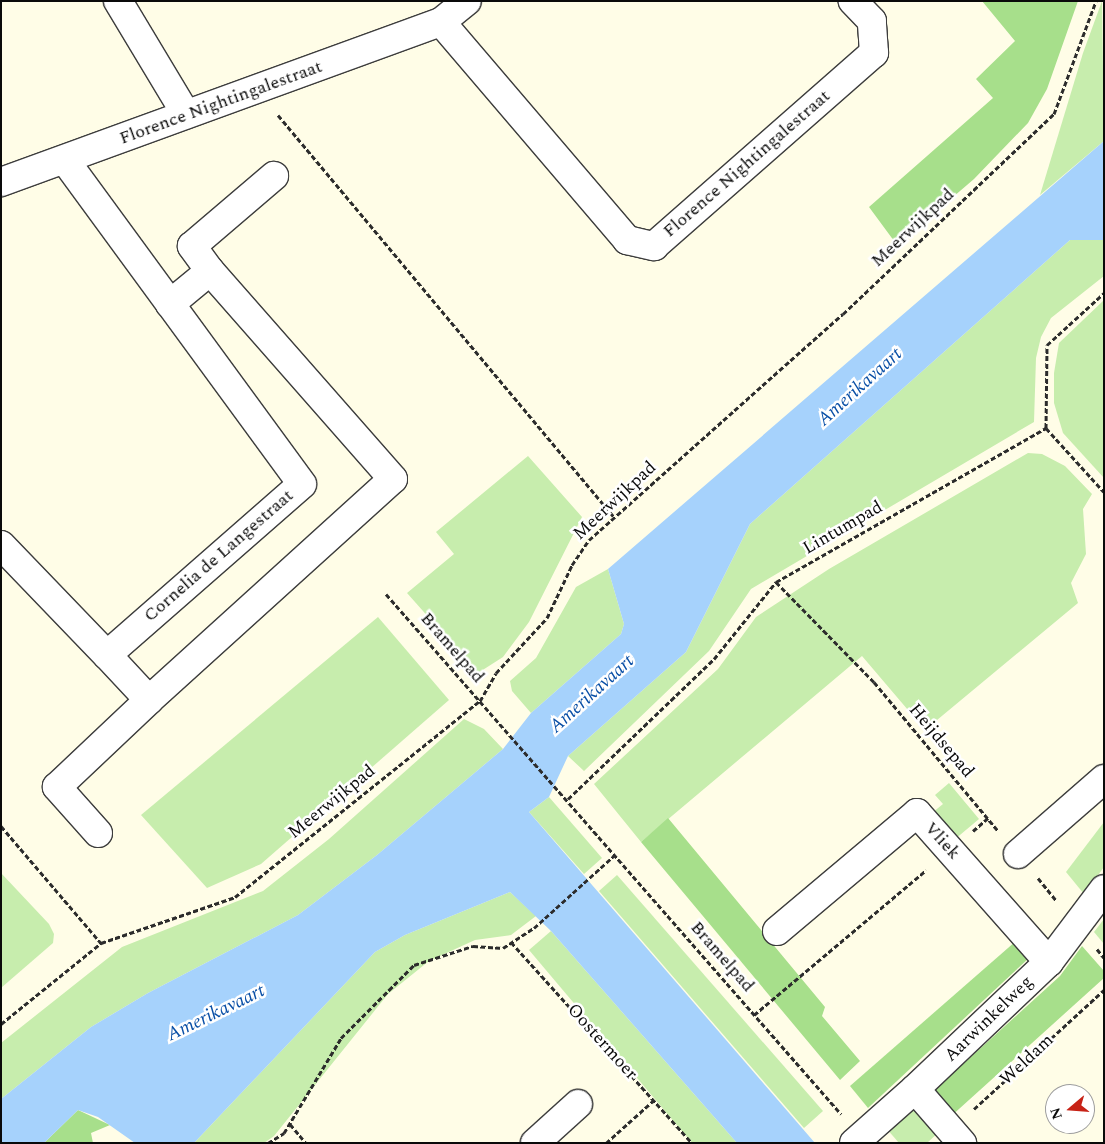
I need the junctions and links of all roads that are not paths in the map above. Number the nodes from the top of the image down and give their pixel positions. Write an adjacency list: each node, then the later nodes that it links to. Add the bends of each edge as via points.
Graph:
1 (118, 1): 5 (street)
2 (467, 1): 4 (street, Florence Nightingalestraat)
3 (853, 1): 4 (street, Florence Nightingalestraat, via 872,22 874,53 654,246 627,240)
4 (441, 22): 5 (street, Florence Nightingalestraat)
5 (186, 114): 6 (street, Florence Nightingalestraat)
6 (65, 160): 8 (street, Florence Nightingalestraat); 10 (street, Cornelia de Langestraat)
7 (274, 176): 9 (street, via 192,246)
8 (1, 182)
9 (210, 271): 10 (street); 13 (street, via 393,479)
10 (170, 304): 12 (street, Cornelia de Langestraat, via 302,484)
11 (1, 545): 12 (street)
12 (107, 655): 13 (street)
13 (149, 700): 15 (street, via 57,786)
14 (1104, 779): 16 (street)
15 (98, 833)
16 (1018, 854)
17 (1104, 889): 19 (street, Aarwinkelweg)
18 (777, 931): 19 (street, Vliek, via 917,813)
19 (1048, 962): 20 (street, Aarwinkelweg)
20 (915, 1089): 22 (street); 23 (street, Aarwinkelweg)
21 (578, 1104): 24 (street)
22 (956, 1136)
23 (857, 1140)
24 (535, 1143)

